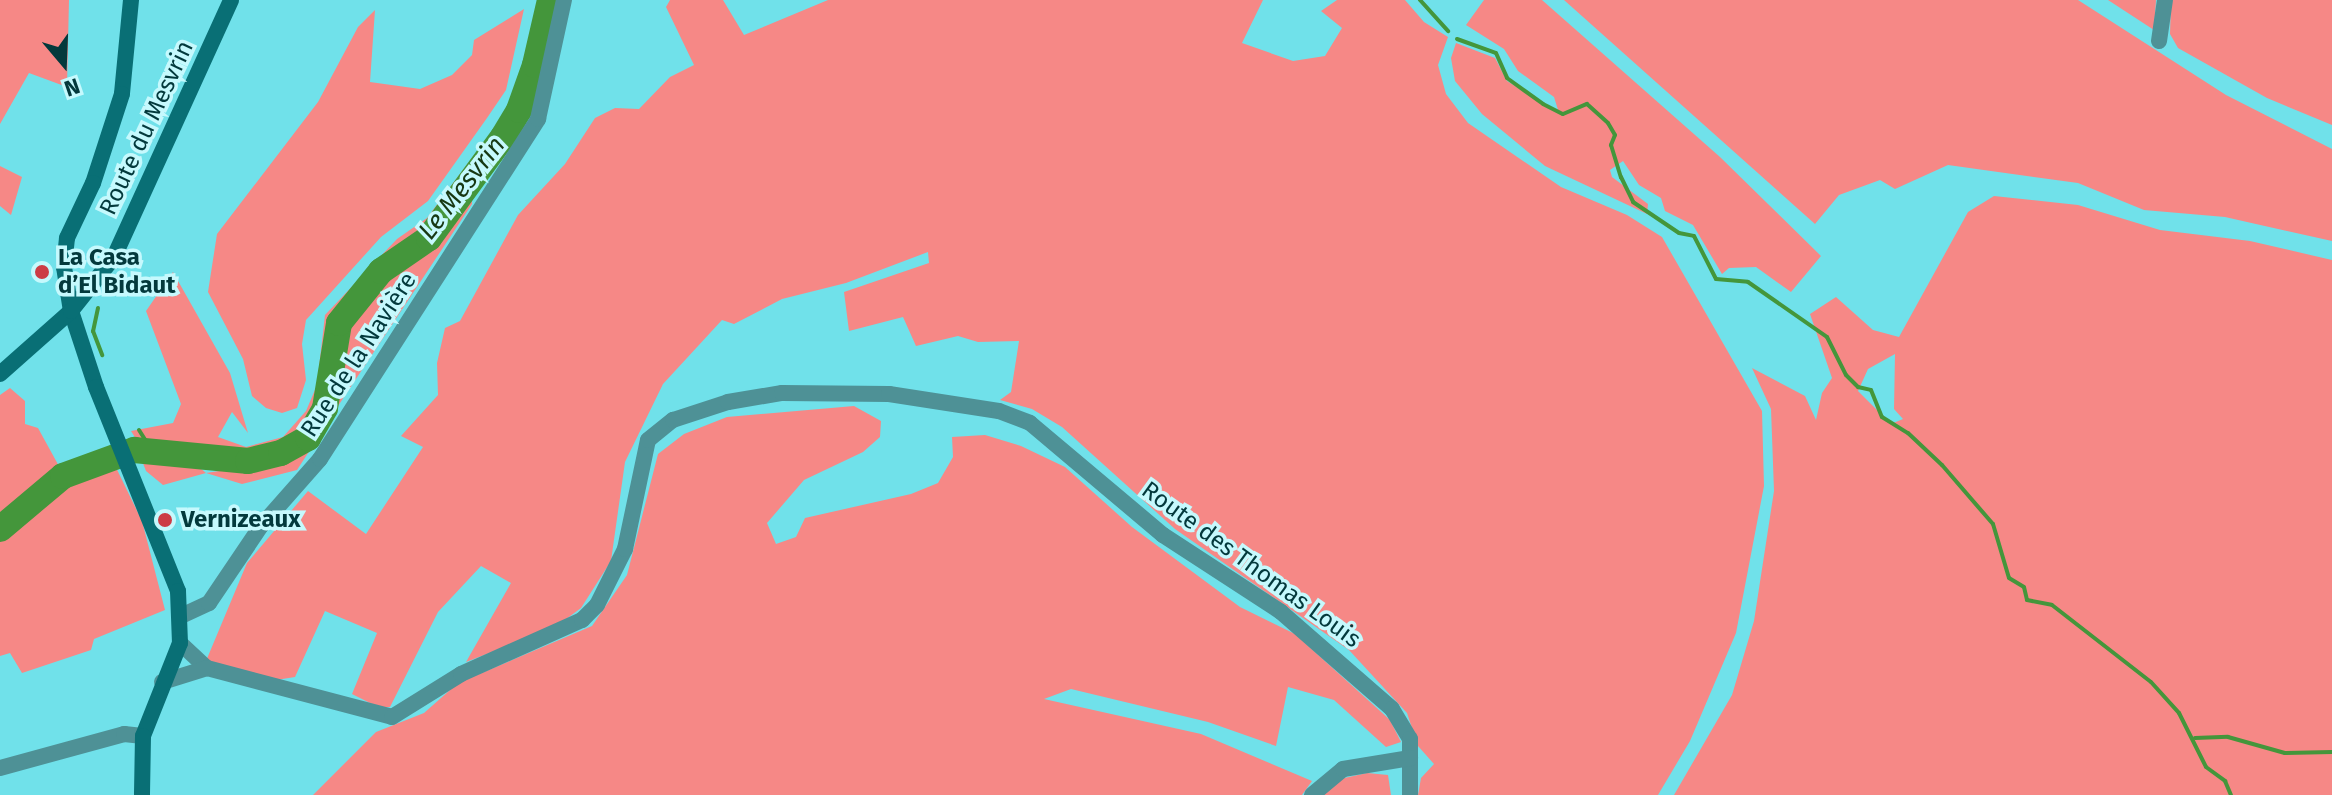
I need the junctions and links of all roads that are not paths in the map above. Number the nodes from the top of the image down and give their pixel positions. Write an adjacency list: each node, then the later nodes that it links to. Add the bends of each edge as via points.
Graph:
1 (131, 0): 6 (street, via 122,94 67,238 64,267)
2 (231, 0): 6 (street, Route du Mesvrin, via 114,257)
3 (564, 0): 8 (street, Rue de la Navière, via 538,119 320,459 261,526 209,603)
4 (2165, 0): 5 (street)
5 (2159, 41)
6 (71, 311): 7 (street, Route du Mesvrin); 8 (street, via 178,591)
7 (0, 374)
8 (181, 616): 9 (street)
9 (180, 643): 10 (street, Route des Thomas Louis); 11 (street)
10 (207, 668): 11 (street); 13 (street, Route des Thomas Louis, via 360,712 392,717 401,713 461,674 582,620 597,605 625,549 648,440 673,420 728,402 831,389 999,411 1030,423 1163,535 1281,612 1347,665 1403,725)
11 (162, 682): 12 (street)
12 (143, 736): 14 (street, via 124,734); 15 (street)
13 (1410, 758): 16 (street, via 1343,769); 17 (street, Route des Thomas Louis)
14 (0, 768)
15 (142, 795)
16 (1312, 795)
17 (1410, 795)

